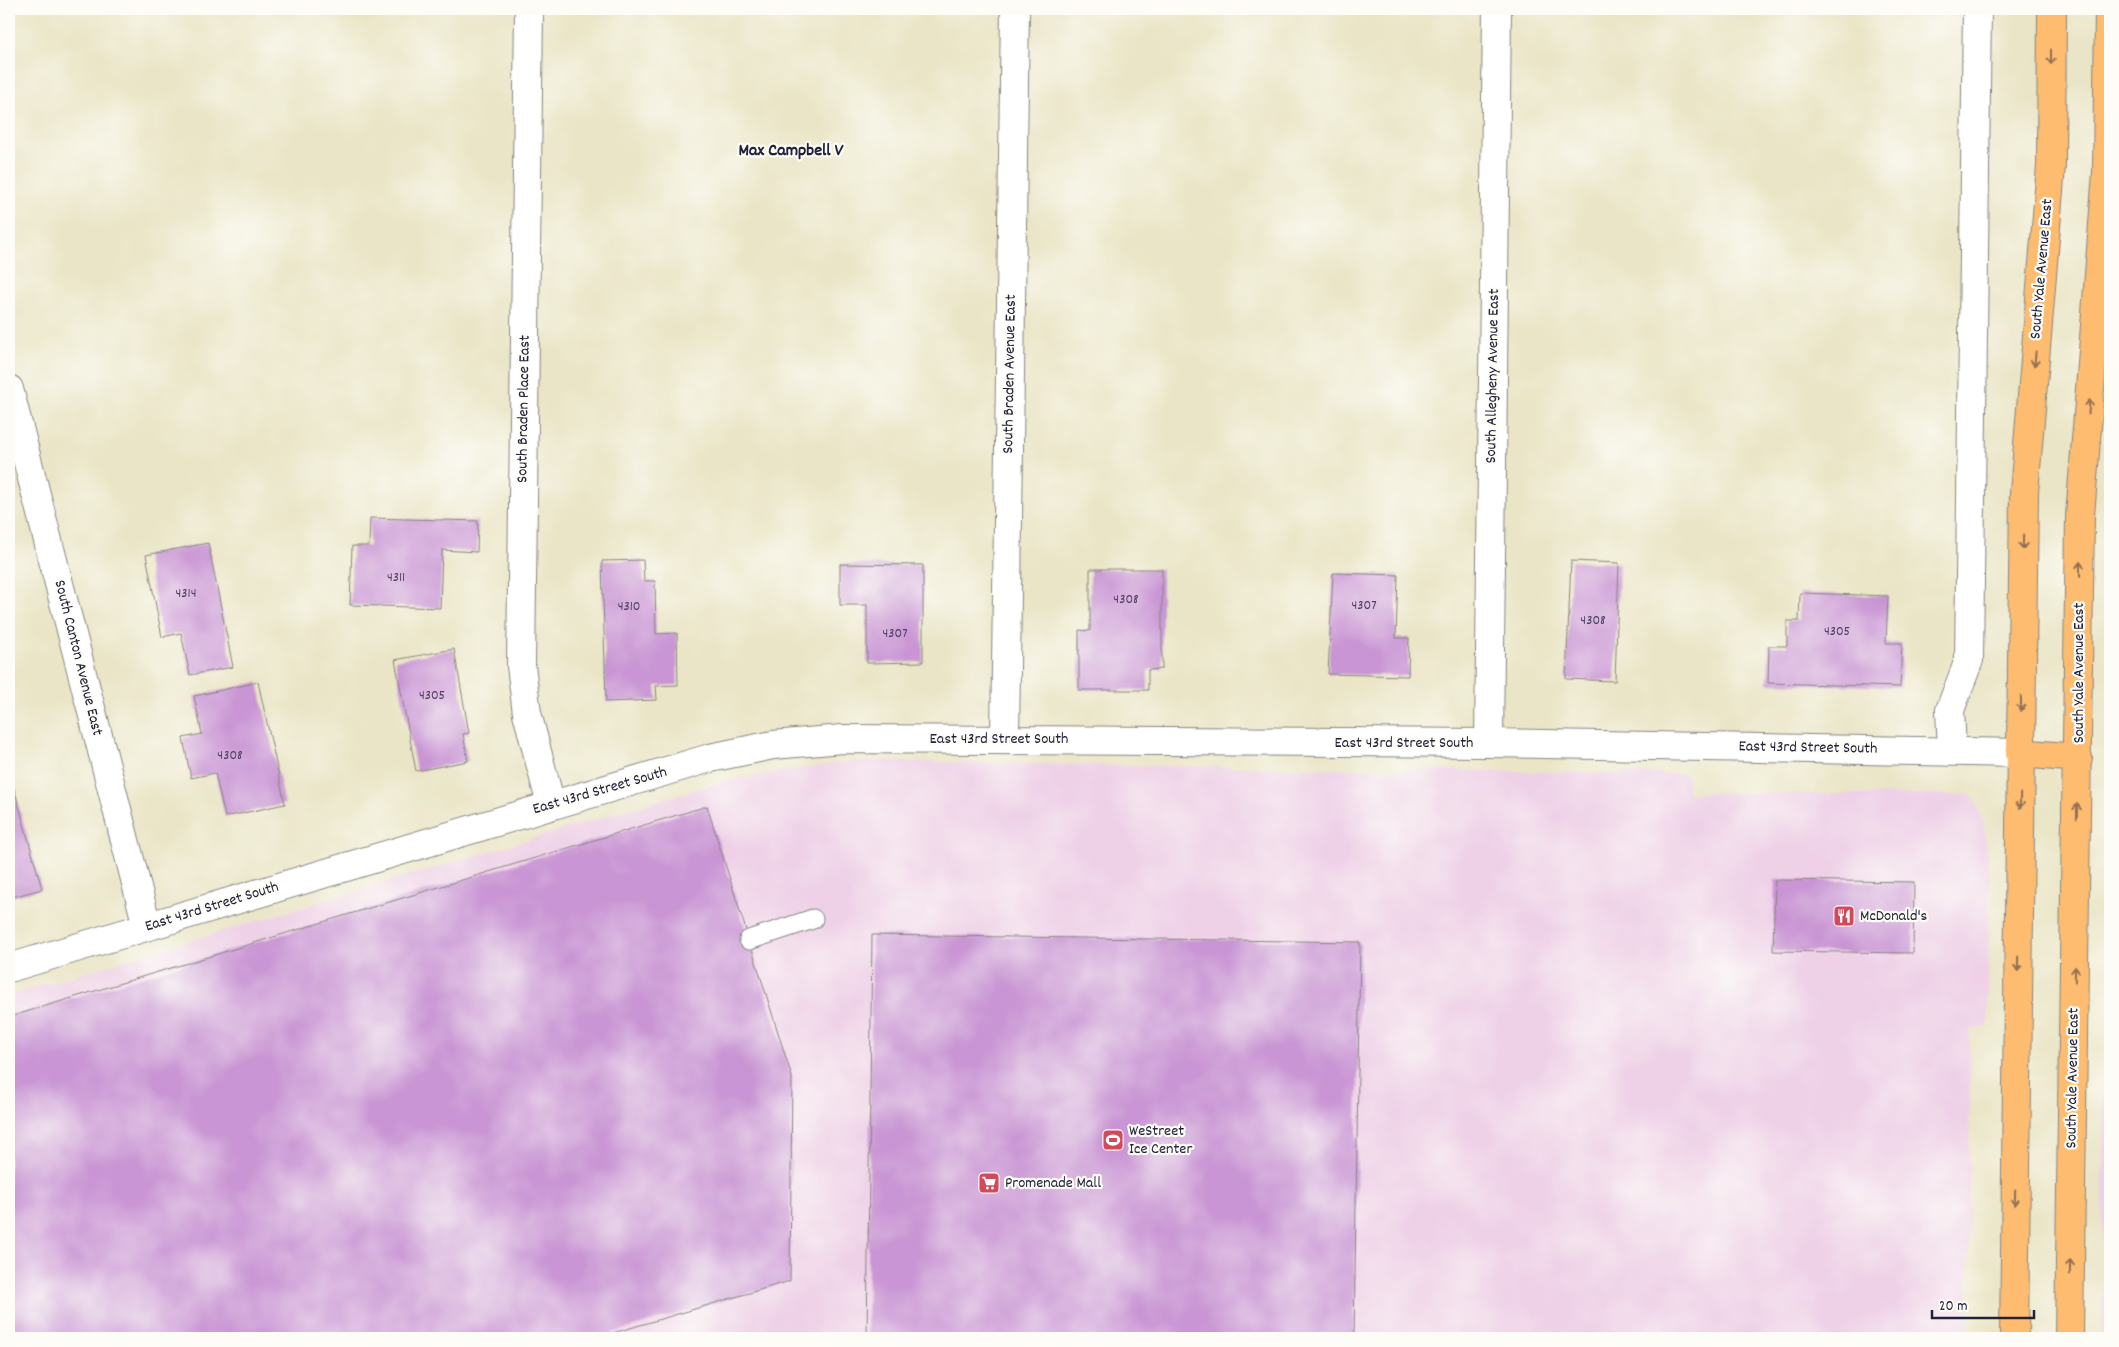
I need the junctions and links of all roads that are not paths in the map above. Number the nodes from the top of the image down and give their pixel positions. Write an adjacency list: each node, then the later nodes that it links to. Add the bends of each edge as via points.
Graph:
1 (529, 9): 13 (street, South Braden Place East, via 521,666 527,714)
2 (1015, 9): 8 (street, South Braden Avenue East)
3 (1497, 9): 9 (street, South Allegheny Avenue East)
4 (1977, 9): 10 (street, via 1969,660 1950,710)
5 (2052, 9): 11 (main road, South Yale Avenue East, one-way to 11, via 2051,166 2024,493)
6 (2110, 9): 12 (main road, South Yale Avenue East, one-way to 6, via 2080,516 2107,173)
7 (9, 389): 15 (street, South Canton Avenue East)
8 (1005, 739): 9 (street, East 43rd Street South); 13 (street, East 43rd Street South, via 842,739 773,745 710,758)
9 (1488, 743): 10 (street, East 43rd Street South)
10 (1952, 750): 11 (street, East 43rd Street South)
11 (2020, 753): 12 (main road); 18 (main road, South Yale Avenue East, one-way to 18)
12 (2078, 758): 19 (main road, South Yale Avenue East, one-way to 12)
13 (551, 805): 15 (street, East 43rd Street South)
14 (813, 919): 16 (lane)
15 (147, 926): 17 (street, East 43rd Street South)
16 (749, 940)
17 (9, 968)
18 (2014, 1338)
19 (2069, 1338)

